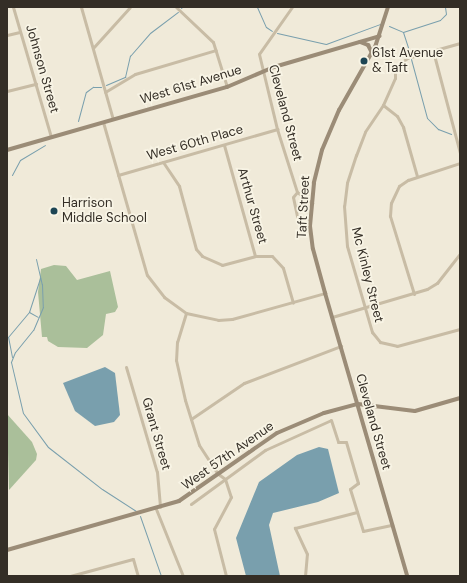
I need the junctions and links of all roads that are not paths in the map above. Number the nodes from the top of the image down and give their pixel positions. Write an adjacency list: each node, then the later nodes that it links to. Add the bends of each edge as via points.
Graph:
1 (13, 7): 7 (street, Johnson Street)
2 (81, 7): 12 (street)
3 (130, 7): 12 (street)
4 (176, 7): 13 (street, via 206,33)
5 (292, 7): 16 (street, Cleveland Street, via 259,54)
6 (388, 7): 9 (main road, Taft Street)
7 (20, 32): 8 (street); 17 (street, Johnson Street)
8 (7, 35)
9 (380, 36): 10 (main road, West 61st Avenue); 15 (main road, Taft Street)
10 (359, 42): 15 (main road, via 368,45); 16 (main road, West 61st Avenue)
11 (460, 43): 14 (street)
12 (93, 48): 20 (street)
13 (216, 50): 18 (street); 20 (street, via 135,74)
14 (434, 51): 21 (street, Mc Kinley Street, via 407,58 395,68 395,78); 28 (street)
15 (372, 54): 34 (main road, Taft Street, via 326,138 317,166)
16 (262, 72): 18 (main road, West 61st Avenue); 24 (street, Cleveland Street)
17 (36, 84): 19 (street); 25 (street, Johnson Street)
18 (227, 86): 22 (main road, West 61st Avenue)
19 (7, 91)
20 (105, 92): 22 (street)
21 (383, 105): 32 (street, via 397,116 403,127); 42 (street, Mc Kinley Street, via 365,132 356,155 347,183 344,206 347,246)
22 (113, 119): 23 (main road, West 61st Avenue)
23 (103, 122): 25 (main road, West 61st Avenue); 31 (street)
24 (277, 129): 26 (street, West 60th Place); 33 (street, Cleveland Street)
25 (51, 137): 27 (main road, West 61st Avenue)
26 (224, 145): 29 (street, West 60th Place); 37 (street, Arthur Street)
27 (7, 150)
28 (460, 153)
29 (163, 162): 31 (street, West 60th Place); 37 (street, via 179,186 196,249 208,261 222,265)
30 (460, 163): 32 (street)
31 (118, 175): 43 (street, via 148,275 164,297)
32 (417, 176): 40 (street, via 399,186 391,203 390,216)
33 (297, 192): 34 (street); 35 (street, via 293,197)
34 (312, 203): 38 (main road, Taft Street, via 313,249)
35 (297, 216)
36 (460, 254): 40 (street, via 437,283)
37 (255, 256): 41 (street, Arthur Street, via 272,256 283,268)
38 (320, 274): 39 (main road, Cleveland Street)
39 (325, 293): 41 (street); 44 (main road, Cleveland Street)
40 (414, 294): 42 (street)
41 (293, 303): 43 (street, via 232,319 218,320)
42 (364, 308): 44 (street); 45 (street, Mc Kinley Street, via 372,332 380,342 388,345 397,346)
43 (186, 313): 50 (street, via 176,360)
44 (332, 317): 46 (main road, Cleveland Street)
45 (460, 329)
46 (341, 346): 49 (main road, Cleveland Street); 50 (street, via 244,383)
47 (126, 367): 54 (street, Grant Street, via 157,472)
48 (460, 398): 49 (main road, West 57th Avenue, via 415,411)
49 (358, 404): 51 (main road, West 57th Avenue, via 324,413 277,433); 56 (main road, Cleveland Street)
50 (191, 419): 51 (street, via 198,445)
51 (217, 473): 52 (street); 54 (main road, West 57th Avenue, via 189,497)
52 (225, 479): 53 (street); 55 (street, via 265,450 331,420 338,442 346,442 358,483 350,490); 61 (street, via 230,501 214,533)
53 (191, 504)
54 (158, 508): 57 (main road, West 57th Avenue); 60 (street, Grant Street)
55 (357, 512): 56 (street, via 363,531); 62 (street, via 295,528 307,554)
56 (392, 525): 63 (main road, Cleveland Street)
57 (7, 550)
58 (70, 576): 59 (street, via 133,558)
59 (138, 576)
60 (183, 576)
61 (226, 576)
62 (305, 576)
63 (407, 576)

